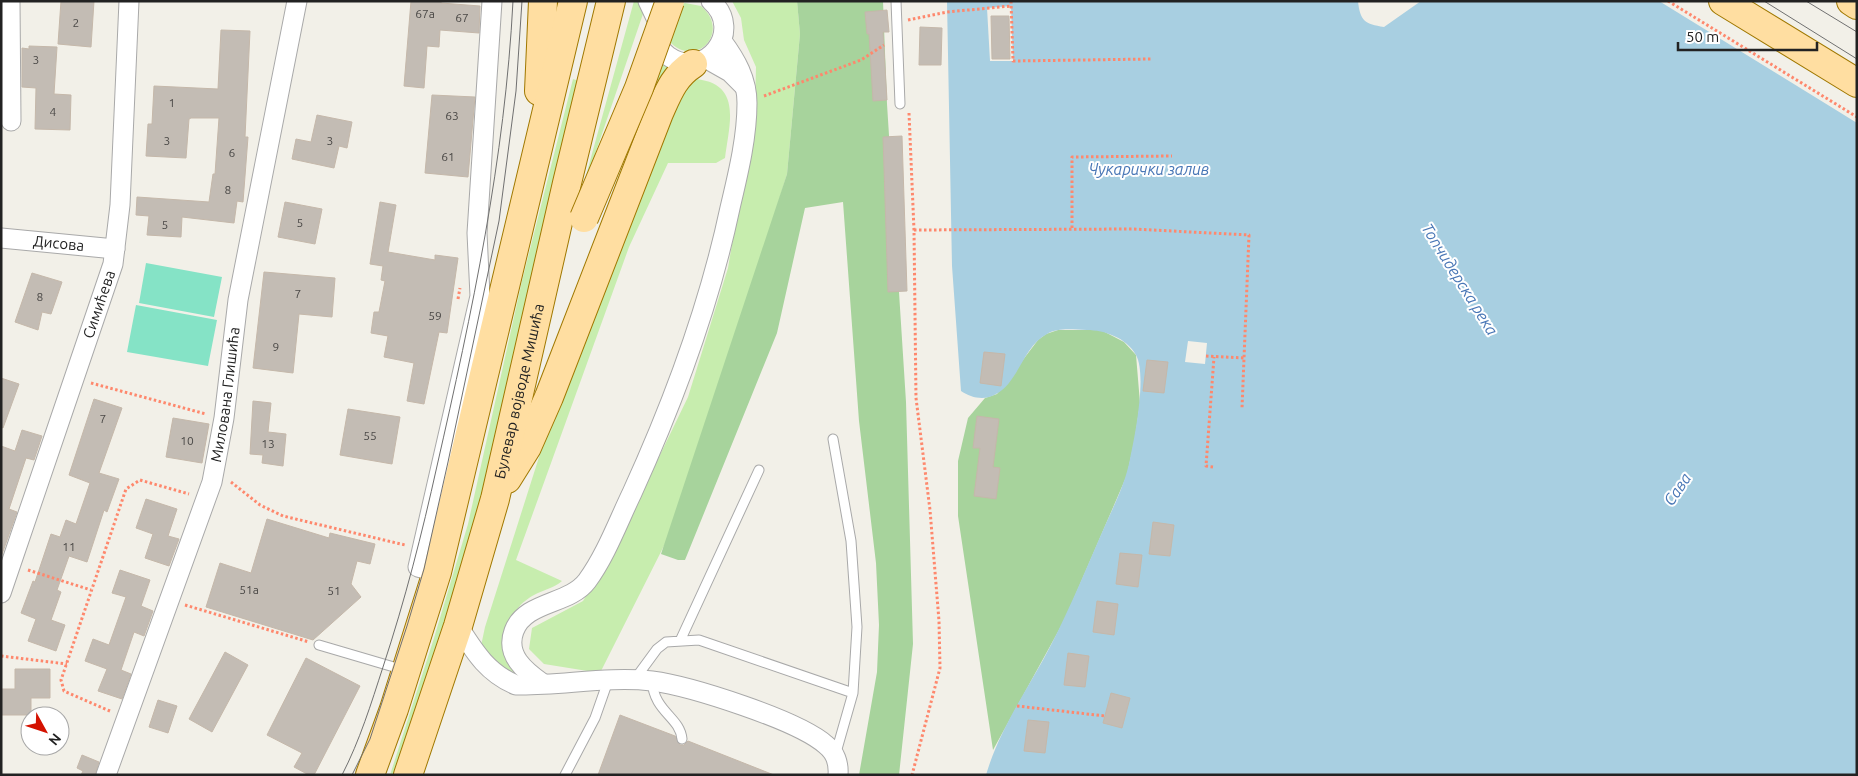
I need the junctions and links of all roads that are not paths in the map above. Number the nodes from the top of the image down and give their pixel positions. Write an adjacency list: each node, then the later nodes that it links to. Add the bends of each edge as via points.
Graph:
1 (10, 1): 19 (street)
2 (128, 1): 22 (street, Симићева)
3 (297, 1): 39 (street, Милована Глишића, via 238,300 224,418 207,500)
4 (492, 1): 27 (street, via 477,234 480,296 418,567)
5 (543, 1): 20 (main road, via 539,96)
6 (573, 1): 20 (main road)
7 (611, 1): 23 (main road, Булевар војводе Мишића)
8 (711, 1): 14 (street, via 722,14)
9 (896, 1): 18 (lane)
10 (1723, 1): 16 (main road)
11 (1851, 1): 12 (main road)
12 (1857, 5)
13 (661, 6): 15 (street, via 656,38 666,54 674,60); 23 (main road, bridge, via 639,88 584,218)
14 (722, 41): 15 (street, via 714,54); 17 (street, via 740,68)
15 (700, 61): 17 (street, via 730,72); 26 (main road, via 680,72 673,81 527,447)
16 (1857, 83)
17 (746, 95): 35 (street, via 736,181 712,286 677,390 643,469 586,582 578,590 528,614 515,630 512,640 516,660)
18 (900, 104)
19 (11, 121)
20 (526, 202): 27 (main road)
21 (1, 238): 22 (street, Дисова)
22 (116, 249): 28 (street, Симићева)
23 (542, 291): 26 (main road, Булевар војводе Мишића)
24 (833, 439): 36 (lane, via 851,540 857,627)
25 (760, 470): 30 (lane)
26 (495, 499): 29 (main road, Булевар војводе Мишића)
27 (437, 572): 32 (main road)
28 (1, 593)
29 (458, 626): 35 (street, via 481,661 505,680 516,685); 41 (main road, Булевар војводе Мишића)
30 (680, 641): 34 (lane, via 666,642 656,649); 36 (lane, via 699,640)
31 (319, 645): 32 (lane)
32 (407, 671): 40 (main road)
33 (608, 681): 34 (street); 35 (street); 42 (lane, via 595,718)
34 (643, 681): 37 (lane, via 679,727); 38 (street, via 708,694 793,726 820,741)
35 (542, 683)
36 (853, 693): 38 (lane)
37 (682, 739)
38 (835, 756): 43 (street)
39 (106, 775)
40 (370, 775)
41 (408, 775)
42 (565, 775)
43 (838, 775)

